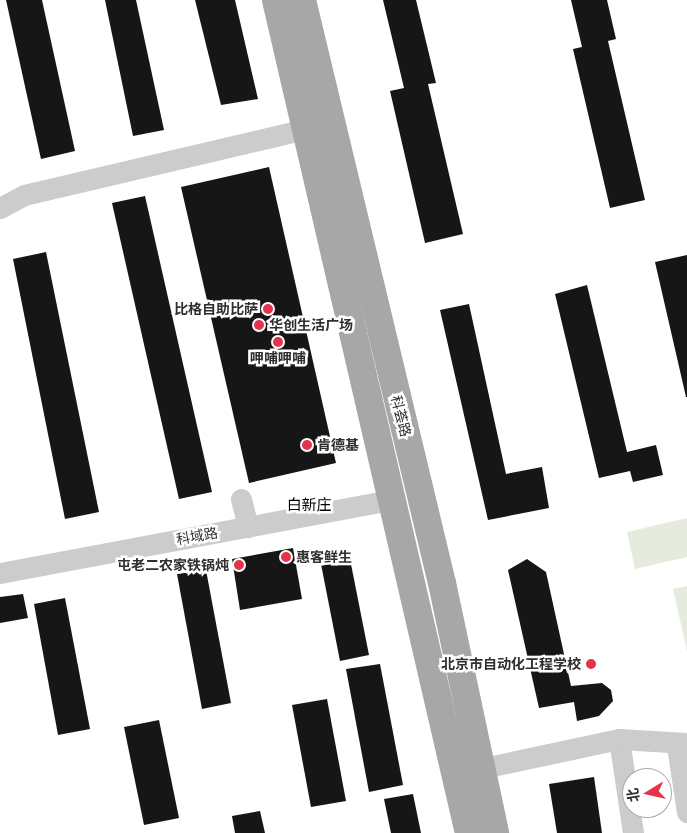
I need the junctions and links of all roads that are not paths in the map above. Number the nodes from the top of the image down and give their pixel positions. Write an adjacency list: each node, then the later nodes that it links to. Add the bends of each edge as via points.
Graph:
1 (276, 0): 3 (main road, 科荟路)
2 (302, 0): 11 (main road, 科荟路)
3 (305, 129): 4 (street, via 24,195); 6 (main road, 科荟路)
4 (0, 208)
5 (241, 499): 7 (street)
6 (394, 499): 7 (street, 科域路); 13 (main road, 科荟路)
7 (248, 527): 8 (street, 科域路)
8 (0, 573)
9 (619, 739): 10 (street, via 650,738); 11 (street); 15 (street)
10 (682, 744): 12 (street)
11 (483, 768): 14 (main road, 科荟路)
12 (687, 812)
13 (469, 833)
14 (495, 833)
15 (633, 833)

